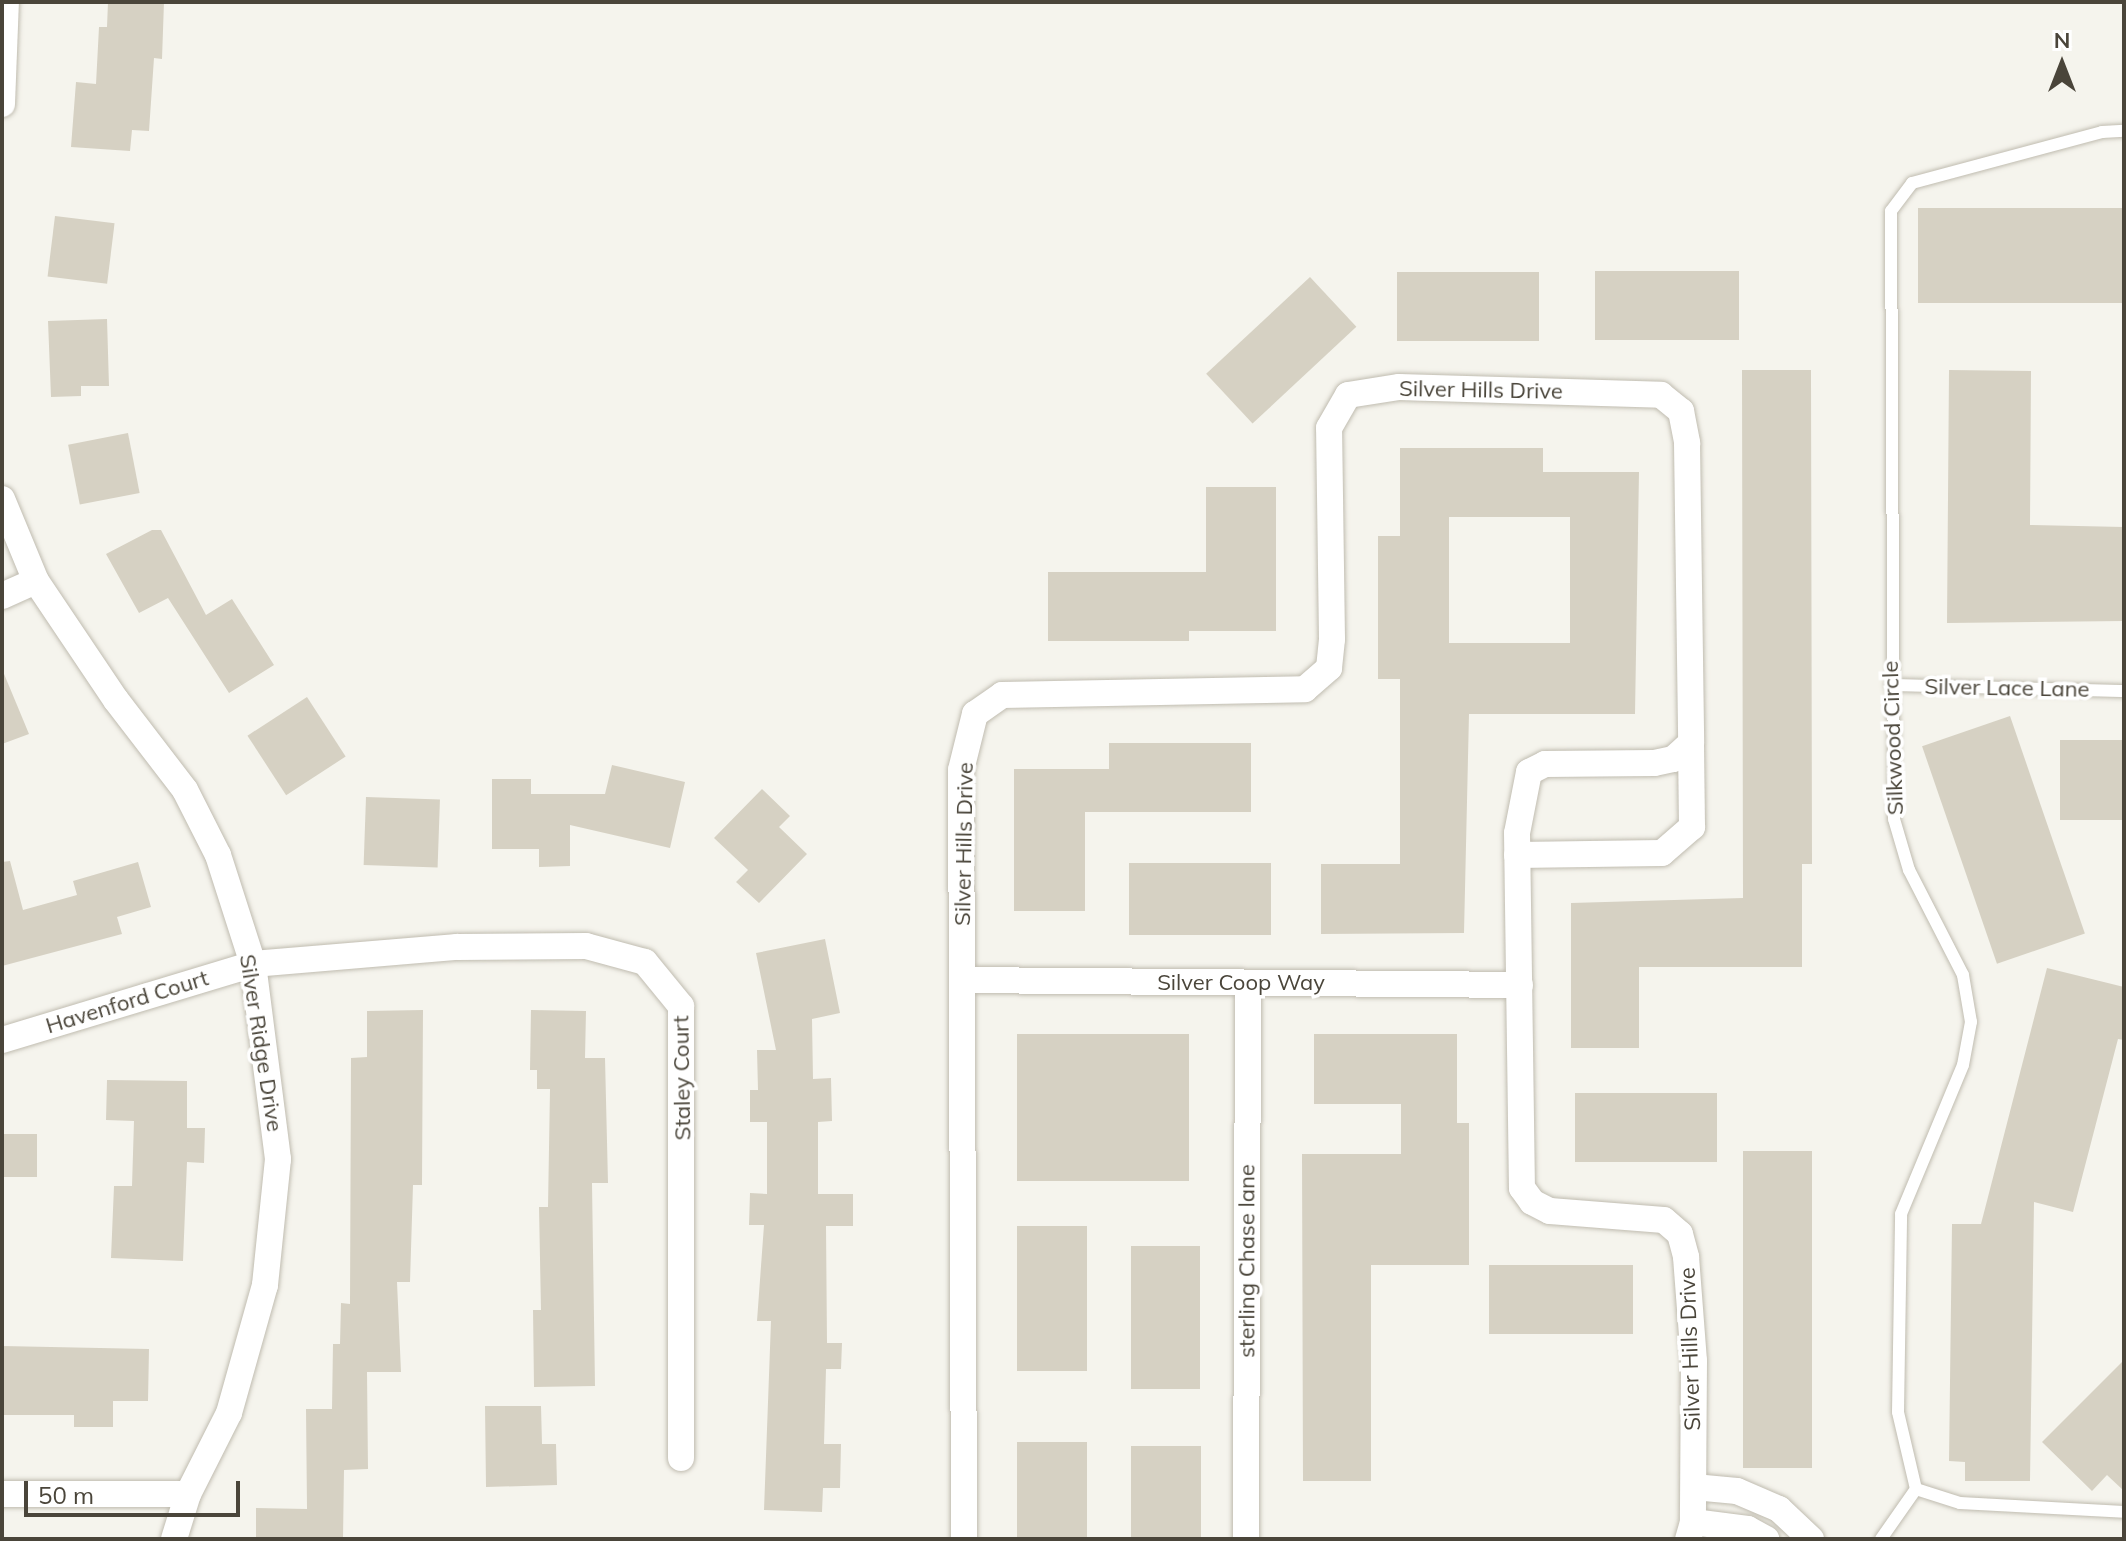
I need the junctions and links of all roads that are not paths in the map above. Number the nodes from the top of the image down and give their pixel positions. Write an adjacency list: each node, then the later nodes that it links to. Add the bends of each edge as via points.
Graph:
1 (6, 2): 2 (street)
2 (2, 104)
3 (2124, 131): 7 (lane, Silkwood Circle, via 2102,132 1912,183 1891,211)
4 (2, 499): 5 (street, Silver Ridge Drive)
5 (36, 581): 6 (street); 11 (street, Silver Ridge Drive, via 185,790 218,855)
6 (2, 596)
7 (1891, 685): 8 (lane, Silver Lace Lane); 18 (lane, Silkwood Circle, via 1894,819 1909,870 1963,975 1971,1022 1963,1065 1901,1214 1898,1412)
8 (2124, 691)
9 (1691, 743): 10 (street, Silver Hills Drive, via 1673,759 1654,763 1545,764 1529,772); 10 (street, via 1692,827 1662,853); 12 (street, Silver Hills Drive, via 1687,443 1681,411 1661,395 1367,389 1339,404 1329,428 1332,639 1329,668 1305,689 1002,695 975,714 961,770)
10 (1517, 855): 14 (street, Silver Hills Drive)
11 (253, 964): 15 (street, Havenford Court); 16 (street, Staley Court, via 457,947 586,946 645,962 681,1006); 20 (street, Silver Ridge Drive, via 278,1159 265,1285 229,1413)
12 (962, 980): 13 (street, Silver Coop Way); 24 (street, Silver Hills Drive)
13 (1248, 983): 14 (street, Silver Coop Way); 25 (street, sterling Chase lane)
14 (1520, 985): 17 (street, Silver Hills Drive, via 1522,1188 1532,1202 1550,1211 1664,1220 1680,1234 1694,1361)
15 (2, 1040)
16 (681, 1458)
17 (1694, 1487): 22 (street, Silver Hills Drive); 27 (street, via 1737,1491 1779,1509)
18 (1916, 1489): 21 (lane, via 1960,1503); 28 (lane)
19 (2, 1494): 20 (street)
20 (188, 1494): 23 (street, Silver Ridge Drive)
21 (2124, 1512)
22 (1690, 1531): 26 (street, via 1748,1529)
23 (174, 1539)
24 (964, 1539)
25 (1246, 1539)
26 (1766, 1539)
27 (1811, 1539)
28 (1881, 1539)

